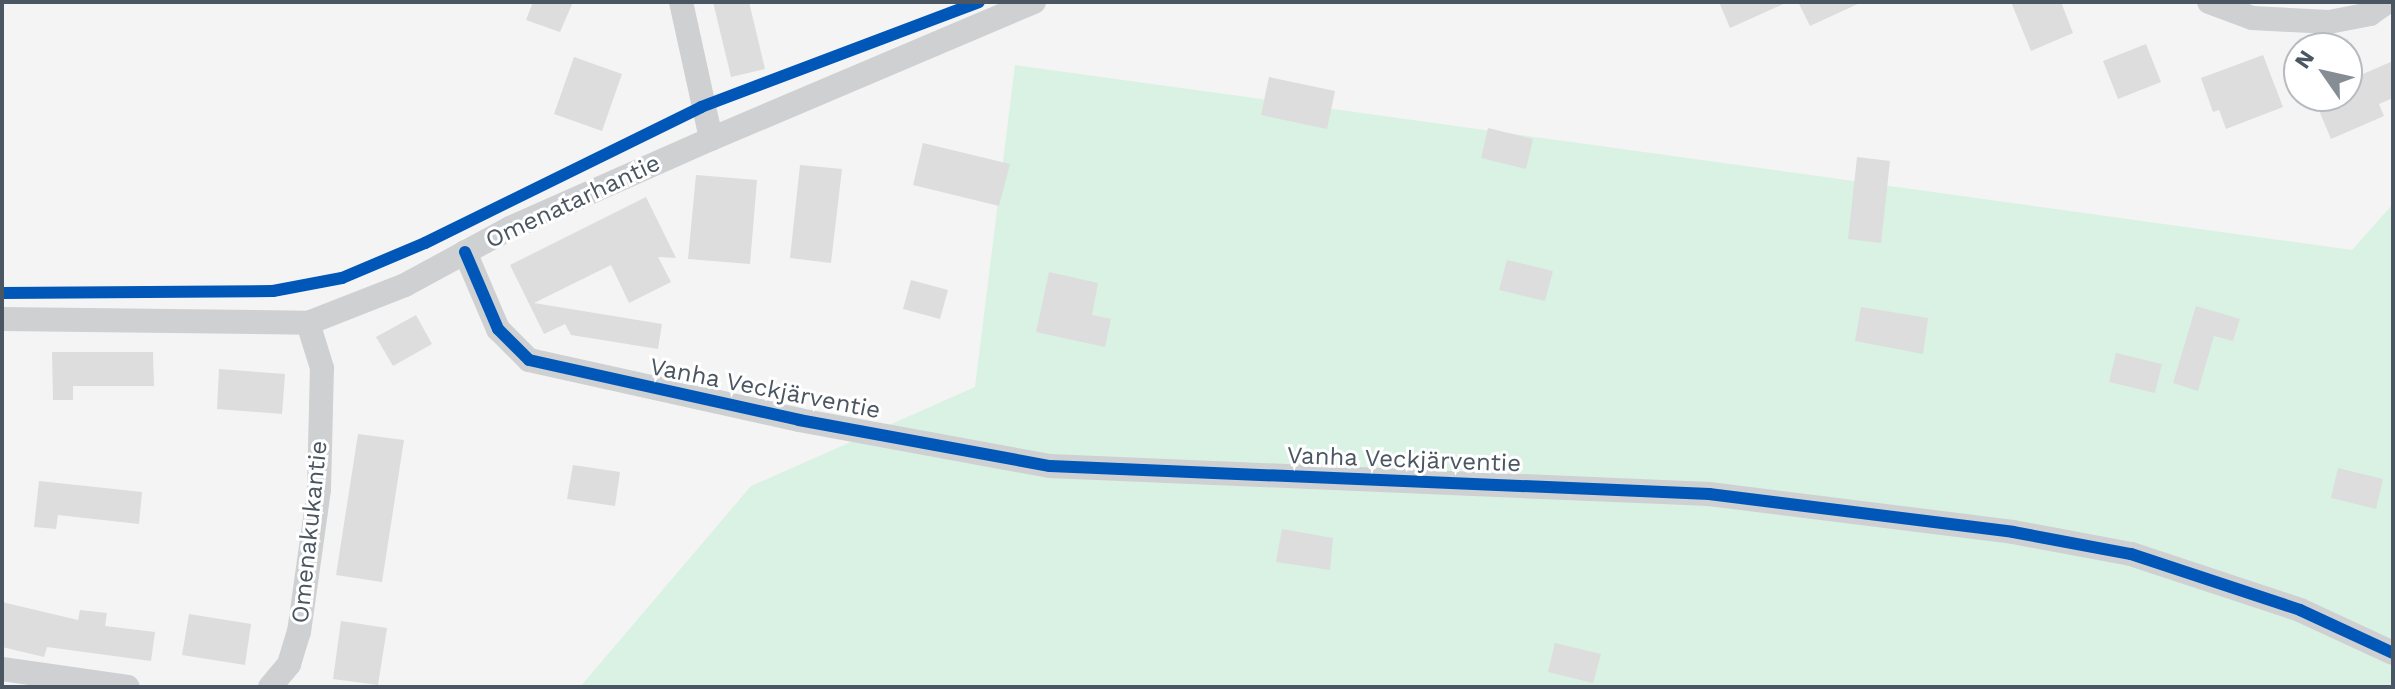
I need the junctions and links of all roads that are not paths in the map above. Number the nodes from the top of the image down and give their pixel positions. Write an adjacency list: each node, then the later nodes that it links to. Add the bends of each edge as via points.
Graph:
1 (681, 2): 5 (street)
2 (1034, 2): 5 (street, Omenatarhantie)
3 (2209, 2): 4 (street, via 2252,18 2329,22 2370,14)
4 (2387, 2)
5 (711, 139): 6 (street, Omenatarhantie)
6 (465, 252): 8 (street, Omenatarhantie, via 405,285); 9 (street, Vanha Veckjärventie, via 498,329 529,360 768,414 1050,466 1709,494 2013,532 2131,554 2300,610)
7 (2, 319): 8 (street, Omenatarhantie)
8 (308, 323): 12 (street, Omenakukantie, via 322,368 319,489 299,632 289,664)
9 (2393, 653)
10 (2, 669): 11 (street)
11 (128, 687)
12 (270, 687)

